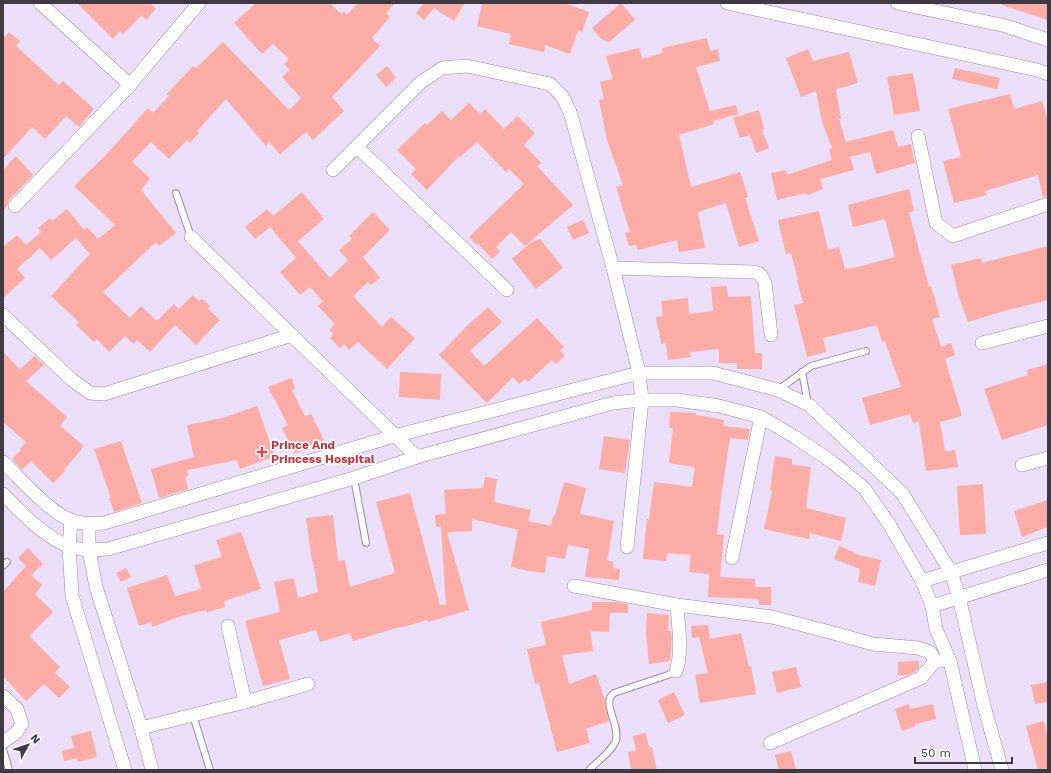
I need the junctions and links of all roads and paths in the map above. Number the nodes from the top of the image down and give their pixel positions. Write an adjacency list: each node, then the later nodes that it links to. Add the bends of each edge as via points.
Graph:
1 (40, 3): 7 (street)
2 (199, 3): 7 (street)
3 (727, 3): 6 (street)
4 (897, 3): 5 (street, via 1006,26)
5 (1048, 40)
6 (1048, 74)
7 (130, 85): 13 (street)
8 (918, 136): 12 (street, via 936,223 953,236)
9 (357, 147): 10 (street); 15 (street, via 420,83 442,68 467,66 550,84 562,96 570,112); 16 (street)
10 (333, 170)
11 (176, 193): 14 (lane)
12 (1048, 204)
13 (15, 206)
14 (191, 237): 19 (street)
15 (613, 268): 20 (street, via 760,274 765,283); 24 (street)
16 (507, 290)
17 (3, 315): 19 (street, via 72,380 90,393 104,394)
18 (1048, 326): 21 (street)
19 (292, 335): 29 (street)
20 (771, 335)
21 (982, 343)
22 (866, 351): 23 (lane, via 821,362)
23 (802, 372): 25 (lane); 27 (lane)
24 (639, 373): 25 (street, via 713,373); 26 (street); 29 (street)
25 (778, 390): 27 (street)
26 (642, 400): 28 (street, via 677,400 719,406); 30 (street, via 613,403); 41 (street)
27 (809, 405): 45 (street, via 902,493)
28 (761, 417): 43 (street); 46 (street, via 832,462 864,488 889,524)
29 (394, 436): 30 (street); 37 (street, via 104,523)
30 (417, 457): 34 (street)
31 (1048, 458): 33 (street)
32 (3, 462): 36 (street, via 57,513)
33 (1022, 465)
34 (354, 478): 38 (lane); 42 (street, via 108,549)
35 (3, 494): 40 (street, via 51,537)
36 (71, 520): 37 (street); 40 (street)
37 (90, 524): 42 (street)
38 (366, 543)
39 (1048, 543): 45 (street)
40 (69, 547): 42 (street); 64 (street, via 72,596)
41 (627, 547)
42 (88, 550): 59 (street, via 96,588)
43 (732, 558)
44 (1048, 570): 48 (street)
45 (951, 572): 46 (street); 48 (street)
46 (922, 581): 50 (street)
47 (574, 586): 49 (street)
48 (959, 597): 50 (street); 69 (street, via 984,706)
49 (677, 605): 52 (street, via 772,617 873,644 918,648 930,652); 54 (street, via 679,650)
50 (932, 606): 53 (street, via 936,629)
51 (228, 626): 57 (street)
52 (935, 661): 53 (street); 61 (street, via 921,678)
53 (950, 661): 68 (street)
54 (676, 671): 67 (lane, via 611,695 608,701 617,733 616,741)
55 (308, 684): 57 (street)
56 (3, 696): 60 (street, via 17,709 22,724 16,733)
57 (244, 702): 58 (street)
58 (193, 715): 59 (street); 66 (lane)
59 (141, 728): 65 (street)
60 (3, 742)
61 (770, 743)
62 (3, 750): 63 (lane)
63 (9, 770)
64 (125, 770)
65 (152, 770)
66 (210, 770)
67 (589, 770)
68 (975, 770)
69 (1002, 770)

